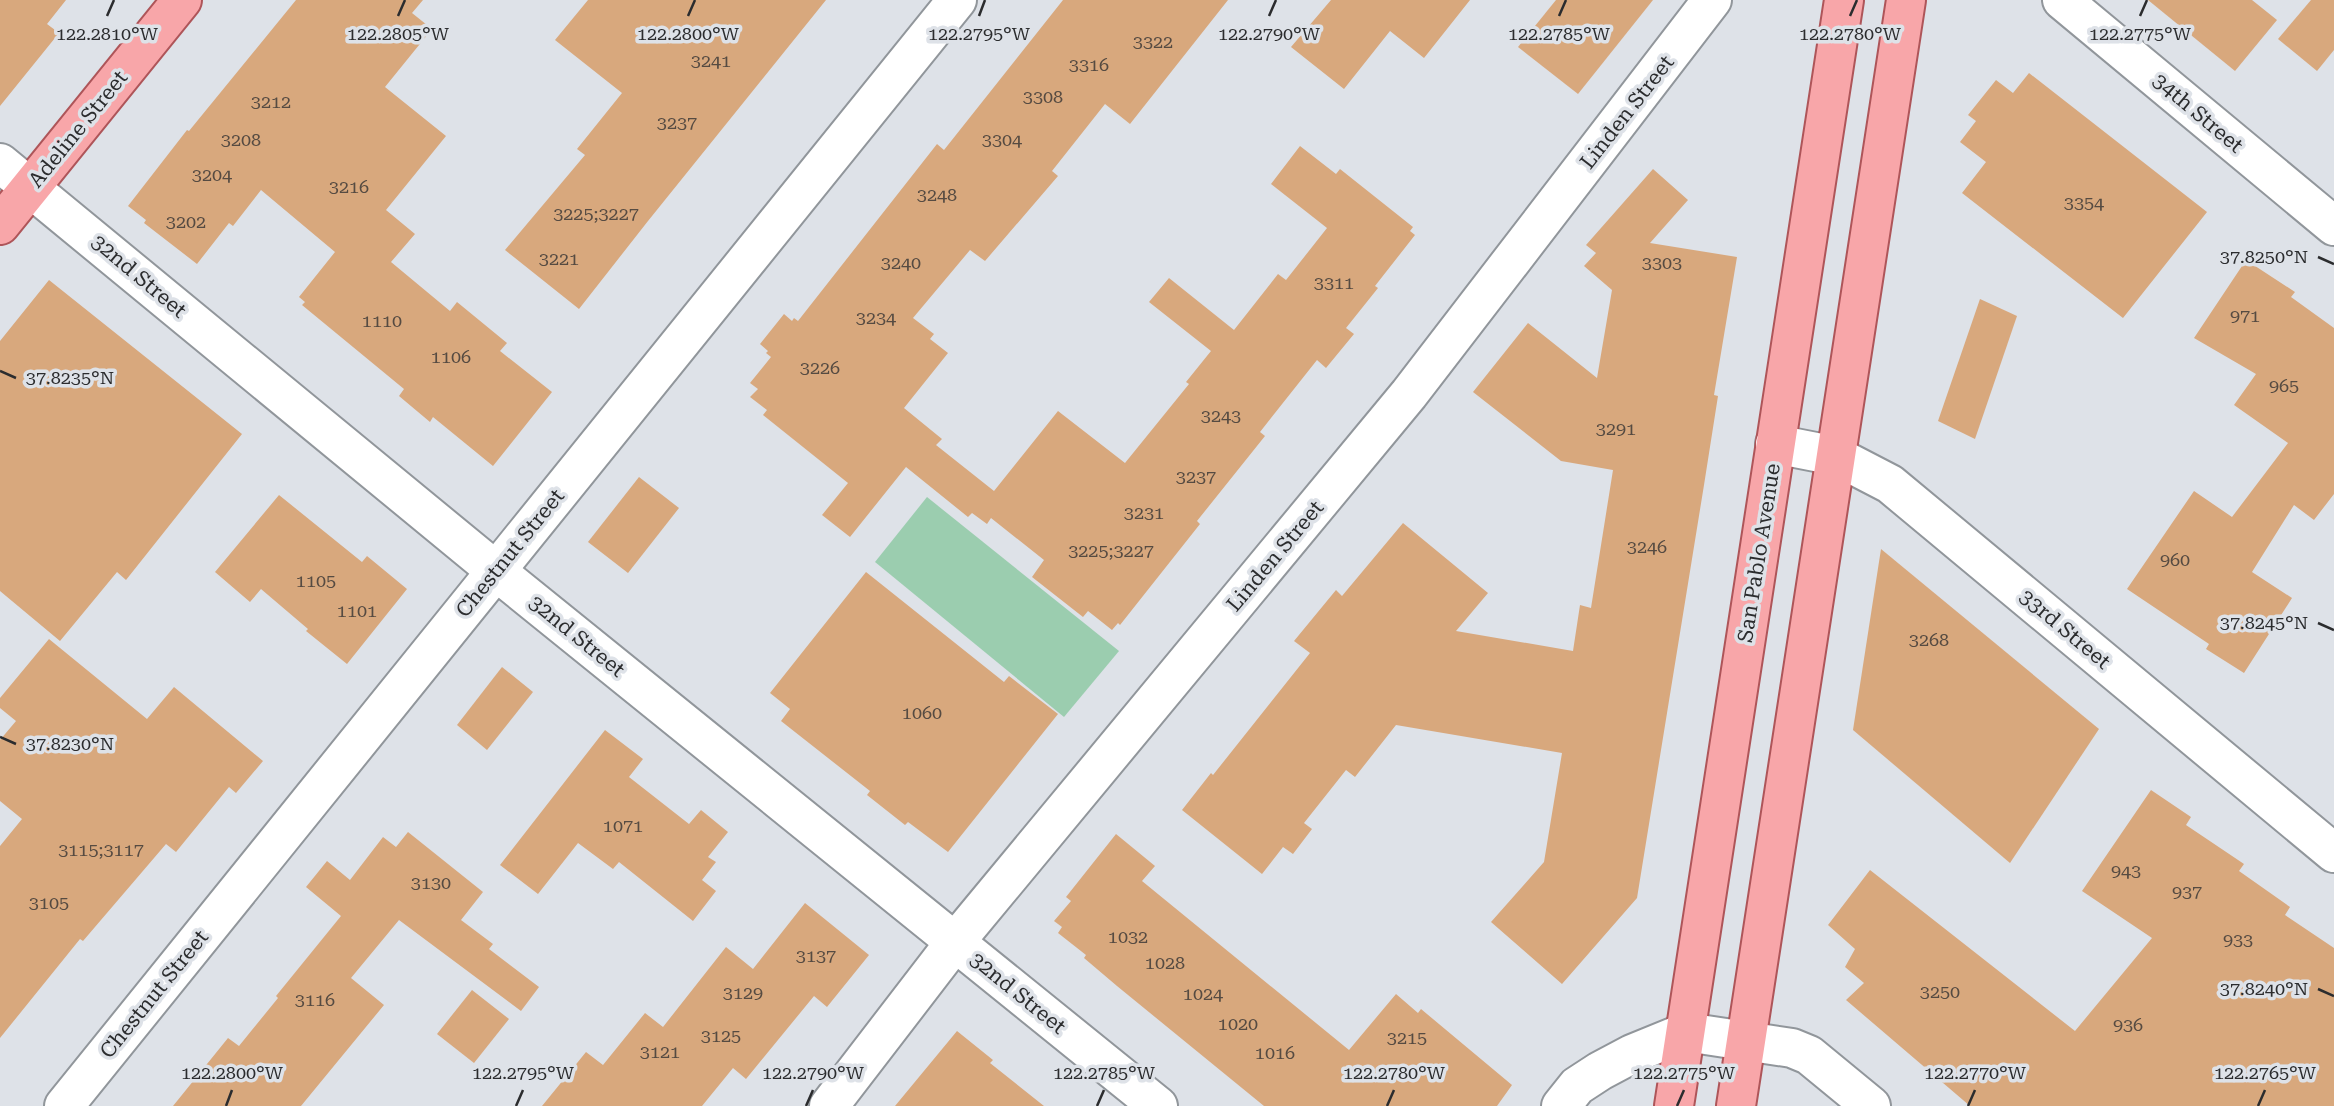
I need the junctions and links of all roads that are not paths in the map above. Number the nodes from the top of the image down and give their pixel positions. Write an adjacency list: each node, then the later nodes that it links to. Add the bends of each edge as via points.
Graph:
1 (182, 0): 8 (main road, Adeline Street)
2 (957, 0): 13 (street, Chestnut Street)
3 (1712, 0): 15 (street, Linden Street, via 1409,394)
4 (1844, 0): 11 (main road, San Pablo Avenue)
5 (1906, 0): 12 (main road)
6 (2062, 0): 10 (street, 34th Street)
7 (0, 163): 8 (street, 32nd Street)
8 (31, 187): 9 (main road, Adeline Street); 13 (street, 32nd Street)
9 (0, 225)
10 (2334, 226)
11 (1775, 444): 12 (street, 33rd Street); 16 (main road, San Pablo Avenue)
12 (1836, 456): 14 (street, 33rd Street, via 1891,484); 17 (main road)
13 (496, 571): 15 (street, 32nd Street); 18 (street, Chestnut Street)
14 (2334, 853)
15 (956, 942): 19 (street, Linden Street); 20 (street, 32nd Street)
16 (1686, 1032): 17 (street); 21 (street, via 1600,1071 1577,1086); 22 (main road, San Pablo Avenue)
17 (1747, 1040): 23 (main road); 24 (street, via 1809,1055)
18 (64, 1106)
19 (829, 1106)
20 (1158, 1106)
21 (1561, 1106)
22 (1674, 1106)
23 (1736, 1106)
24 (1871, 1106)

